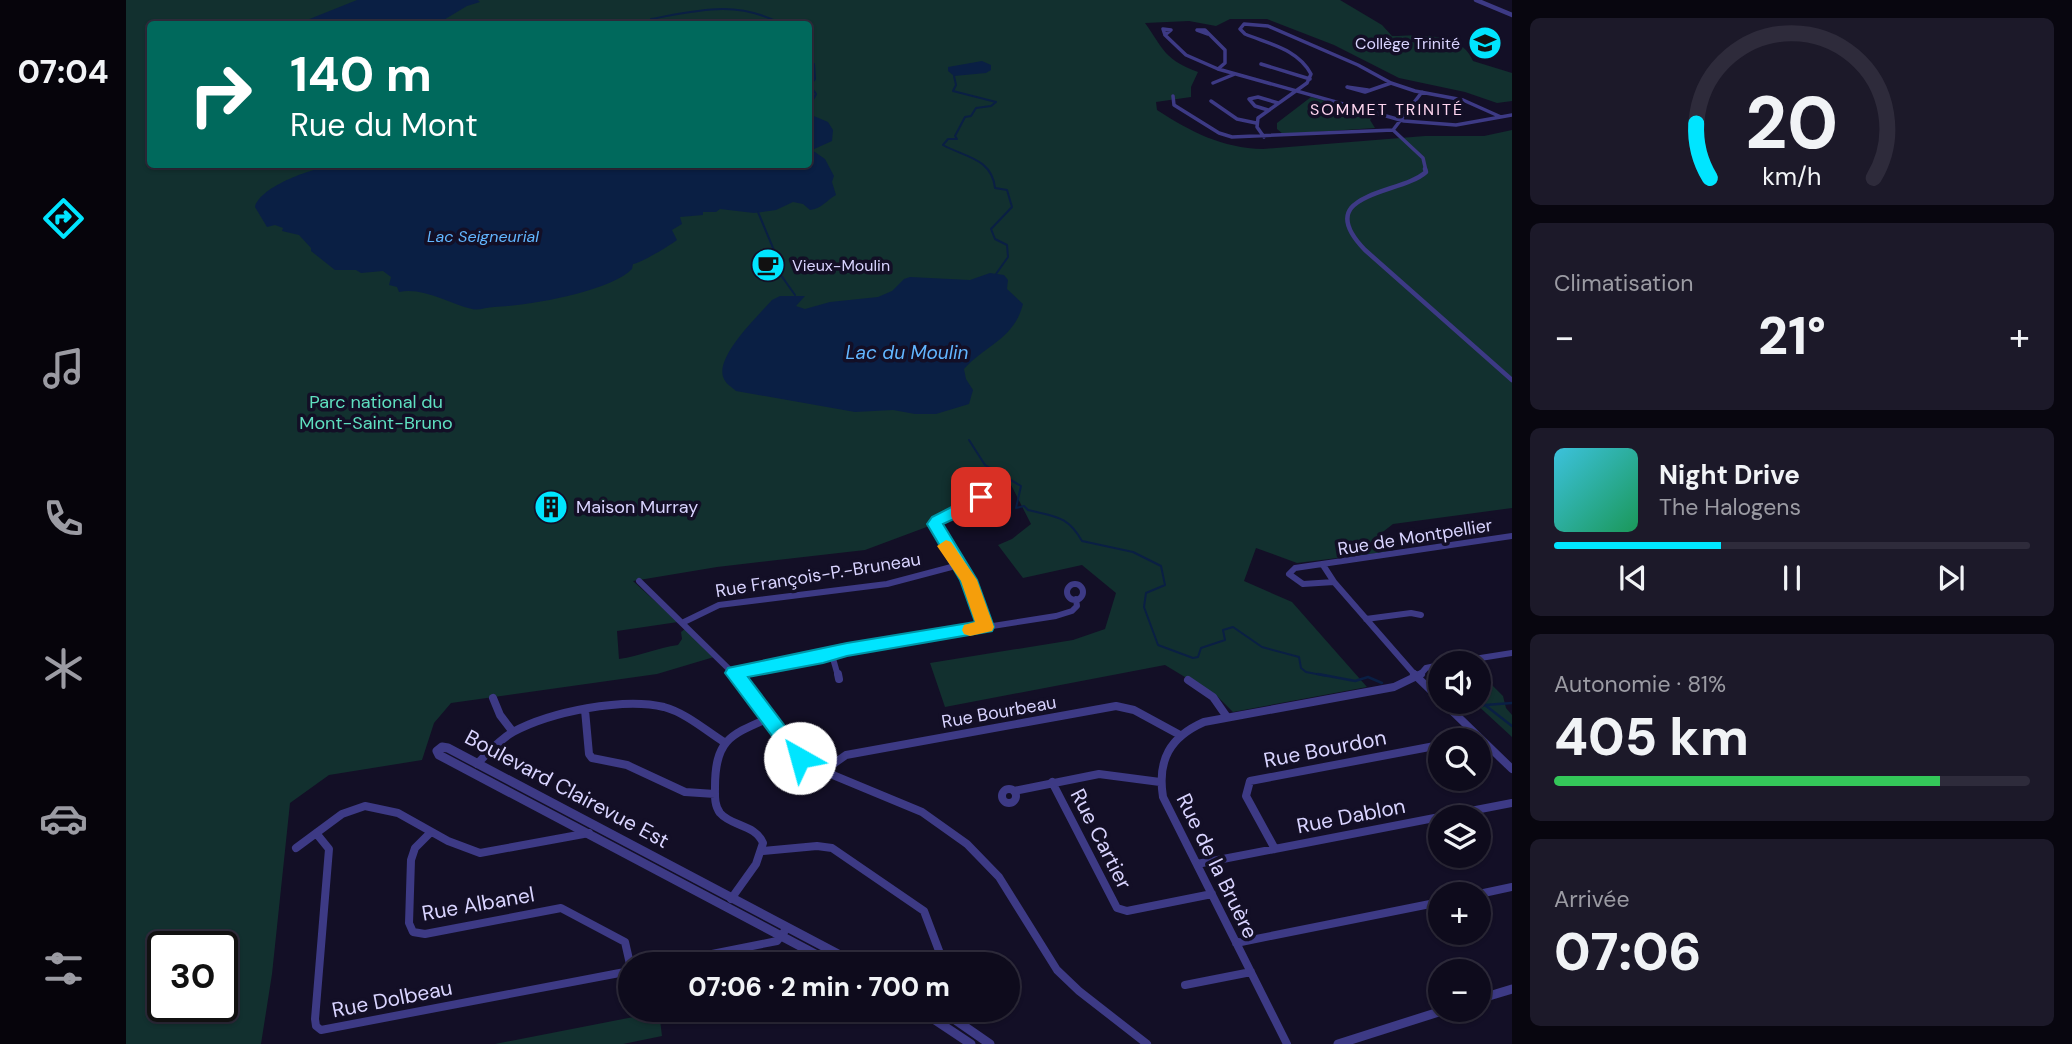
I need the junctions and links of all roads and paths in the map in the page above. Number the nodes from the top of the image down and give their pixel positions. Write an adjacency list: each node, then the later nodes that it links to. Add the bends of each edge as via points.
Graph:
1 (1476, 0): 2 (street)
2 (1512, 15)
3 (1164, 34): 6 (street, via 1187,56)
4 (1208, 34): 6 (street, via 1225,50 1225,63)
5 (1262, 64): 8 (street)
6 (1218, 69): 7 (street)
7 (1235, 75): 9 (street); 12 (street)
8 (1310, 79): 10 (street, via 1310,70 1302,62 1247,36 1240,29 1243,24 1267,25); 12 (street)
9 (1213, 83)
10 (1391, 83): 11 (street); 13 (street)
11 (1368, 90)
12 (1295, 91): 16 (street); 20 (street)
13 (1422, 92): 19 (street, via 1463,100); 20 (street)
14 (1173, 96): 23 (street, via 1174,106 1220,134)
15 (1211, 101): 21 (street, via 1237,119)
16 (1278, 103): 17 (street); 17 (street, via 1249,99 1254,106)
17 (1268, 110): 21 (street)
18 (1512, 115): 19 (street)
19 (1501, 117): 20 (street, via 1451,125)
20 (1399, 119): 22 (street)
21 (1256, 123): 23 (street)
22 (1393, 130): 23 (street); 24 (street, via 1423,158 1426,172 1415,182 1358,201 1349,214 1352,233 1370,255)
23 (1265, 137)
24 (1512, 380)
25 (978, 485): 27 (street, via 979,501 935,524)
26 (1512, 536): 28 (street, Rue de Montpellier)
27 (959, 565): 34 (street, Rue François-P.-Bruneau, via 887,584 722,604); 35 (street)
28 (1323, 565): 30 (street); 30 (street, Rue de Montpellier, via 1295,568 1290,576 1305,585)
29 (639, 581): 34 (street)
30 (1334, 582): 33 (street)
31 (1076, 599): 35 (street, via 1075,609 1065,614)
32 (1421, 615): 33 (street)
33 (1366, 619): 41 (street)
34 (684, 622): 40 (street)
35 (986, 627): 37 (street)
36 (1512, 653): 38 (street)
37 (832, 655): 40 (street); 42 (street)
38 (1491, 656)
39 (1428, 668): 41 (street)
40 (734, 673): 46 (street)
41 (1418, 677): 47 (street, via 1394,687); 48 (street)
42 (839, 679)
43 (1188, 680): 47 (street, via 1213,697)
44 (493, 698): 49 (street)
45 (585, 710): 49 (street); 51 (street, via 663,706); 61 (street, via 592,758 627,765 685,792)
46 (769, 718): 51 (street); 54 (street)
47 (1227, 718): 50 (street)
48 (1466, 728)
49 (513, 732): 55 (street)
50 (1180, 735): 57 (street, Rue Bourbeau, via 1134,709 1116,706 848,755); 59 (street, Rue de la Bruère, via 1164,755)
51 (724, 743): 61 (street, via 715,758)
52 (1428, 746): 67 (street, Rue Bourdon, via 1250,781 1245,796)
53 (1491, 751): 56 (street)
54 (803, 761): 57 (street); 57 (street, via 795,771 799,778 811,780)
55 (475, 767): 63 (street, Boulevard Clairevue Est)
56 (1512, 769)
57 (823, 772): 92 (street, via 912,807 958,836 999,877 1057,970)
58 (1052, 782): 59 (street, via 1102,774); 60 (street); 72 (street, Rue Cartier, via 1120,910)
59 (1160, 782): 69 (street, Rue de la Bruère)
60 (1014, 791)
61 (715, 794): 68 (street, via 718,811 758,834)
62 (1512, 803): 67 (street, Rue Dablon)
63 (592, 830): 64 (street, via 480,853); 73 (street, Boulevard Clairevue Est)
64 (430, 832): 65 (street, via 377,806 352,808); 77 (street, Rue Albanel, via 411,860 409,923 415,933 564,909 625,942)
65 (316, 833): 66 (street); 83 (street, Rue Dolbeau, via 329,849 314,1019 321,1030)
66 (296, 848)
67 (1275, 849): 69 (street, Rue Dablon)
68 (763, 851): 73 (street); 81 (street, via 832,848 924,911)
69 (1197, 864): 72 (street, Rue de la Bruère)
70 (1512, 887): 71 (street)
71 (1491, 891)
72 (1212, 894): 76 (street, Rue de la Bruère)
73 (729, 902): 75 (street, Boulevard Clairevue Est)
74 (1428, 904): 76 (street)
75 (785, 932): 78 (street, via 777,941); 79 (street, Boulevard Clairevue Est); 80 (street, Boulevard Clairevue Est)
76 (1236, 943): 82 (street, Rue de la Bruère)
77 (627, 952)
78 (722, 952)
79 (816, 952)
80 (830, 952)
81 (939, 952)
82 (1251, 972): 84 (street); 93 (street, Rue de la Bruère)
83 (618, 973)
84 (1185, 985)
85 (1512, 989): 86 (street)
86 (1491, 995)
87 (1428, 1015): 94 (street)
88 (938, 1022): 90 (street)
89 (958, 1022): 91 (street)
90 (971, 1044)
91 (990, 1044)
92 (1147, 1044)
93 (1287, 1044)
94 (1338, 1044)

